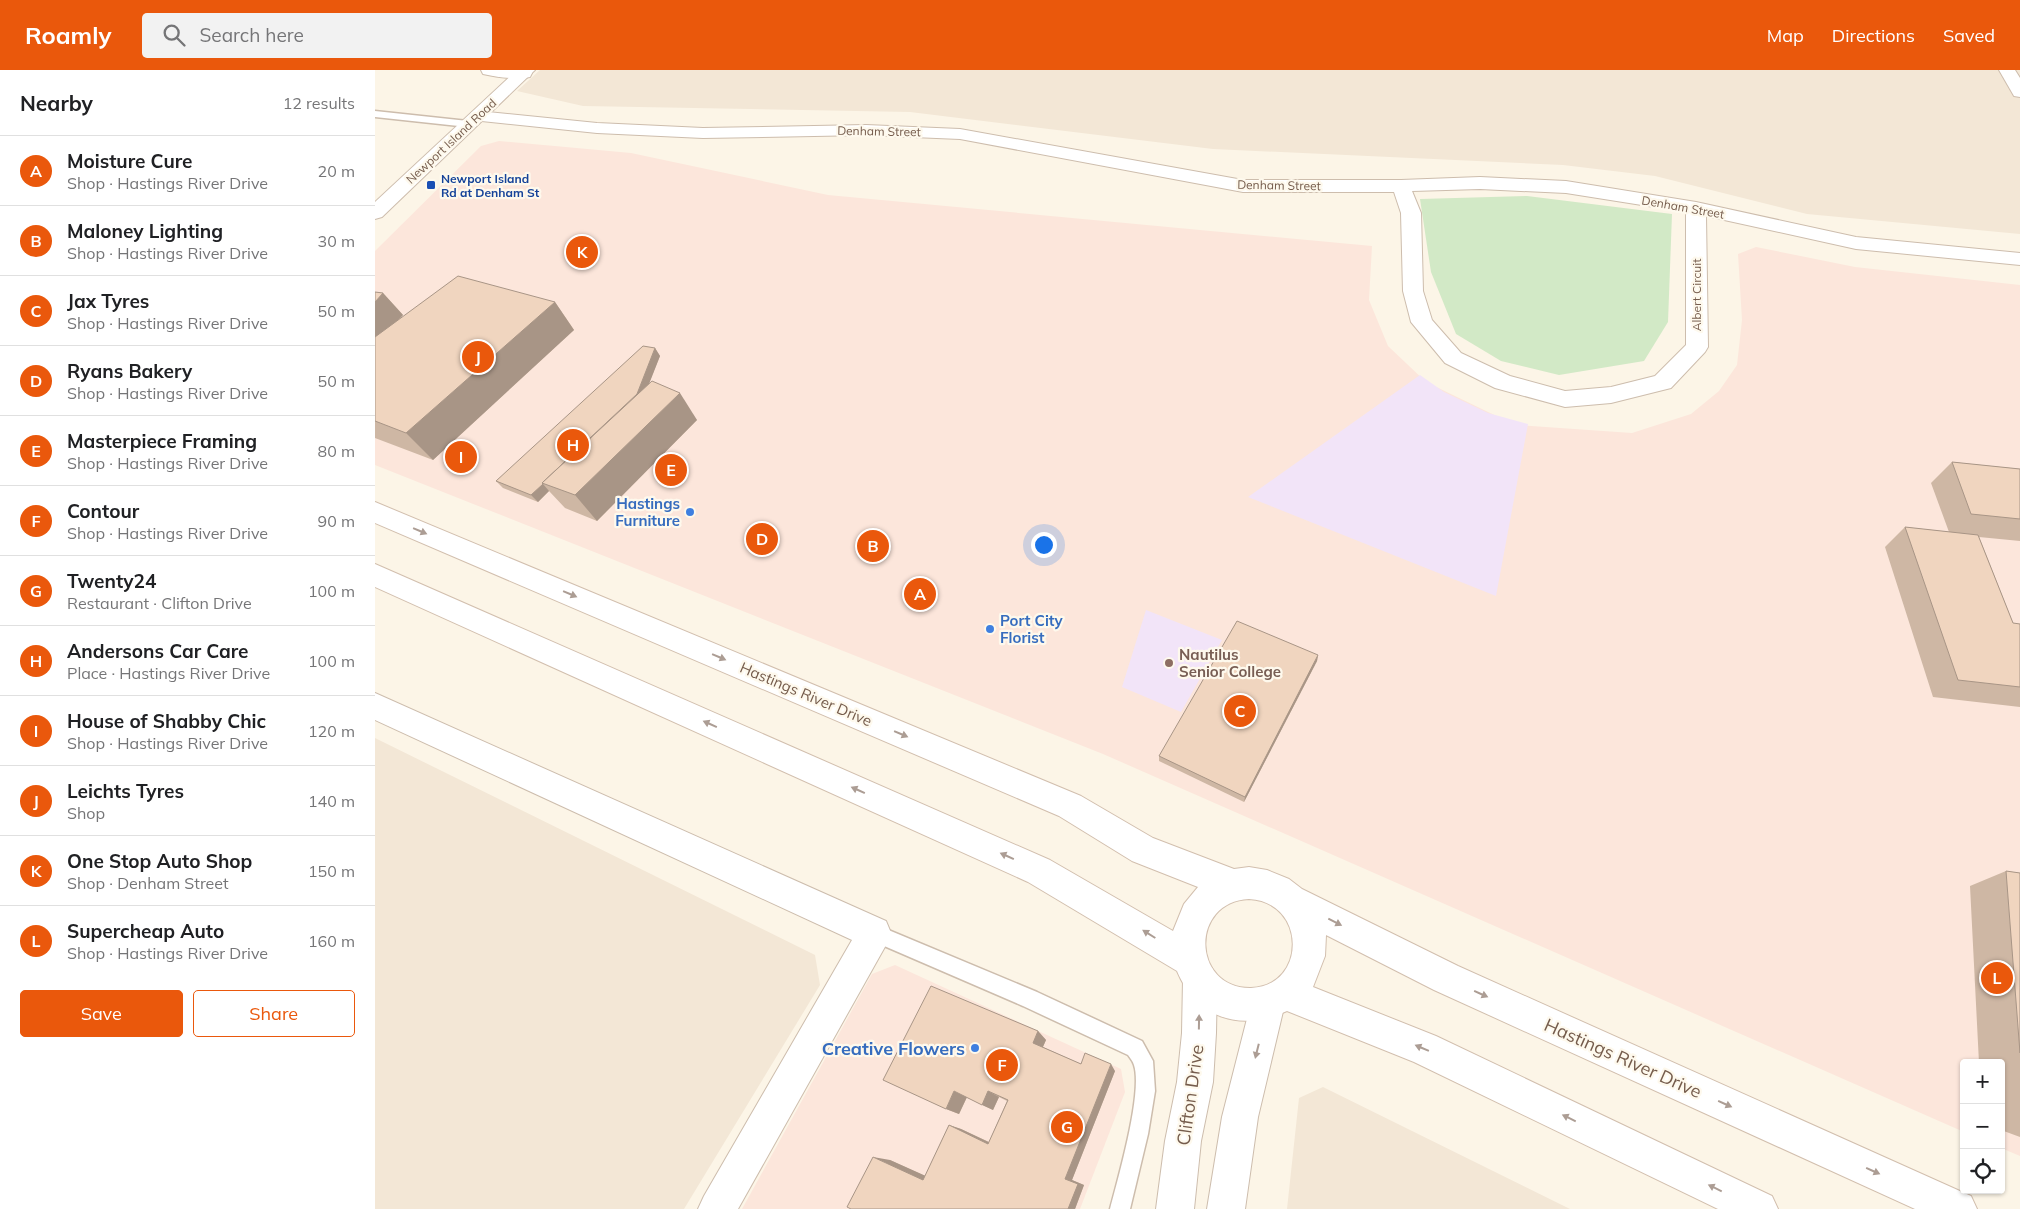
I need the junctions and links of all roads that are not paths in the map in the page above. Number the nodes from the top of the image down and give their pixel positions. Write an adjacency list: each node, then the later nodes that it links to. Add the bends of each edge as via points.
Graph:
1 (489, 70): 3 (street)
2 (2007, 70): 4 (street)
3 (525, 72): 6 (street, Newport Island Road)
4 (2020, 92)
5 (375, 114): 6 (lane)
6 (473, 120): 7 (street, Denham Street, via 703,133 866,130 960,134 1243,186); 9 (street, Newport Island Road)
7 (1401, 186): 8 (street, Denham Street, via 1480,183 1566,187); 8 (street, Albert Circuit, via 1411,213 1413,291 1422,322 1453,358 1503,382 1565,399 1611,395 1663,382 1697,347)
8 (1696, 208): 10 (street, Denham Street, via 1856,243)
9 (375, 213)
10 (2020, 259)
11 (375, 512): 14 (street, Hastings River Drive, one-way to 14, via 1070,806 1143,850)
12 (375, 575): 17 (street, one-way to 12, via 1039,871)
13 (375, 706): 16 (street)
14 (1232, 884): 15 (street, via 1252,882 1274,888); 17 (street, via 1211,894 1197,909 1189,929)
15 (1291, 900): 18 (street, via 1304,918 1310,953 1304,973); 24 (street, Hastings River Drive, one-way to 24, via 1446,978)
16 (874, 933): 19 (street); 20 (lane, via 1030,998 1135,1048 1143,1062 1144,1094)
17 (1196, 970): 18 (street, via 1217,995 1245,1006); 21 (street, Clifton Drive, one-way to 17, via 1183,1141 1195,1082)
18 (1278, 999): 22 (street, one-way to 22, via 1240,1117); 23 (street, one-way to 18, via 1425,1048)
19 (717, 1209)
20 (1120, 1209)
21 (1175, 1209)
22 (1226, 1209)
23 (1759, 1209)
24 (1958, 1209)

